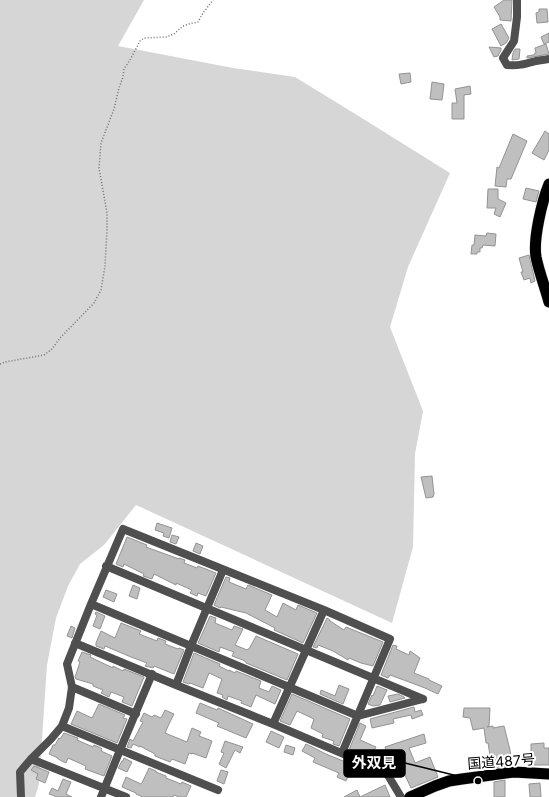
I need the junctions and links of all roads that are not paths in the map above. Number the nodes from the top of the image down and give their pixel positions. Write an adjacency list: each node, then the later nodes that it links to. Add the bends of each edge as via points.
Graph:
1 (517, 0): 2 (street, via 514,41 503,58 507,65 519,66)
2 (549, 59)
3 (549, 184): 4 (highway, via 541,212 536,246 537,261)
4 (549, 302)
5 (106, 566): 6 (street, via 123,529); 7 (street); 8 (street)
6 (223, 570): 8 (street); 9 (street)
7 (91, 604): 10 (street); 11 (street)
8 (206, 609): 11 (street); 12 (street)
9 (324, 610): 12 (street); 14 (street, via 390,639)
10 (76, 643): 13 (street); 16 (street, via 67,664)
11 (191, 646): 15 (street); 17 (street)
12 (306, 650): 14 (street); 17 (street)
13 (152, 674): 15 (street); 18 (street)
14 (374, 678): 19 (street); 19 (street, via 423,698)
15 (176, 685): 20 (street)
16 (72, 687): 18 (street); 21 (street, via 69,708)
17 (290, 687): 19 (street); 20 (street)
18 (136, 714): 22 (street)
19 (358, 716): 23 (street)
20 (273, 724): 23 (street)
21 (62, 726): 22 (street); 24 (street)
22 (120, 750): 26 (street); 27 (street)
23 (342, 753): 31 (street, via 386,772)
24 (31, 759): 26 (street); 28 (street, via 20,772)
25 (549, 774): 32 (highway, 国道487号, via 514,772 449,781)
26 (105, 788): 29 (street); 30 (street)
27 (218, 790)
28 (21, 797)
29 (101, 797)
30 (126, 797)
31 (401, 797)
32 (410, 797)

